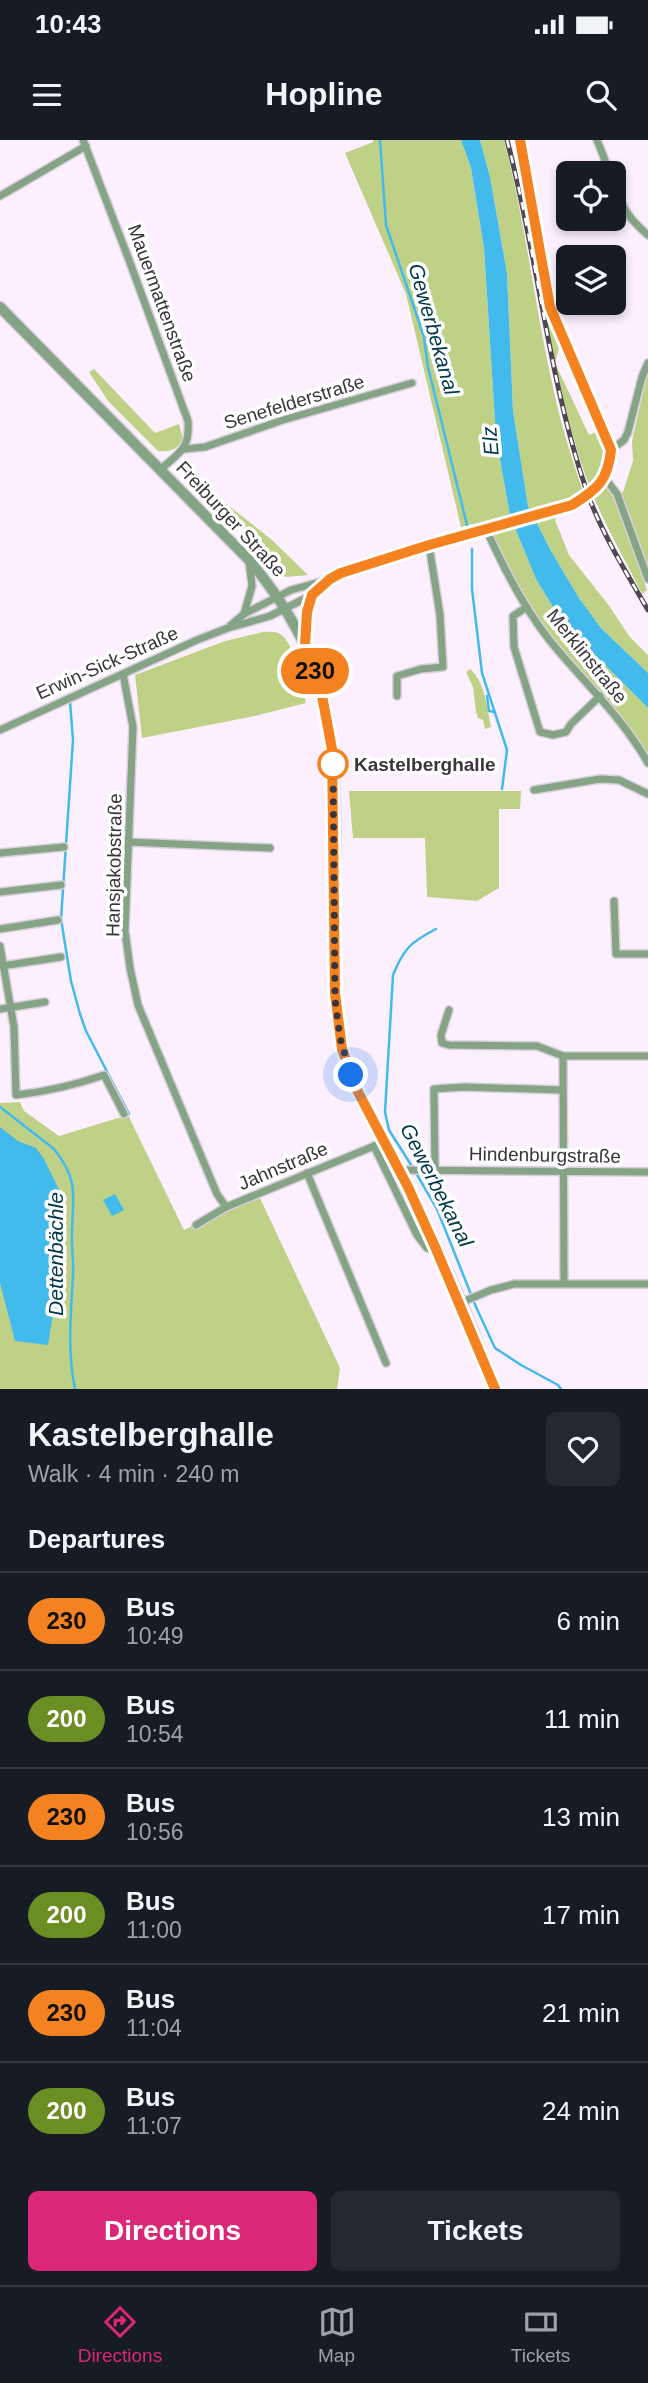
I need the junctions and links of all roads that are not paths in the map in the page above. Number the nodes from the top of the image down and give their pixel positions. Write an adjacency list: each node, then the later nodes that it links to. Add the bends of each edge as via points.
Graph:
1 (520, 140): 12 (street, via 550,307)
2 (597, 140): 4 (street)
3 (84, 143): 5 (street); 11 (street, Mauermattenstraße, via 188,421)
4 (605, 161)
5 (0, 197)
6 (626, 213): 7 (street)
7 (648, 235)
8 (0, 307): 13 (street, Freiburger Straße)
9 (648, 363): 12 (street, via 628,432)
10 (412, 383): 11 (street, Senefelderstraße, via 205,447)
11 (184, 449): 13 (street)
12 (611, 450): 14 (street)
13 (161, 469): 17 (street, Freiburger Straße)
14 (605, 478): 15 (street, via 572,505); 19 (street, via 617,494)
15 (486, 529): 16 (street); 22 (street, Merklinstraße)
16 (429, 545): 18 (street); 28 (street, via 443,667 397,676)
17 (249, 560): 21 (street, Freiburger Straße); 24 (street, via 252,586)
18 (330, 579): 20 (street, Erwin-Sick-Straße); 21 (street, Erwin-Sick-Straße)
19 (648, 579)
20 (312, 595): 23 (street, Erwin-Sick-Straße); 26 (street)
21 (278, 597): 23 (street, Freiburger Straße); 24 (street, Erwin-Sick-Straße)
22 (527, 607): 29 (street, Merklinstraße, via 560,653); 29 (street, via 513,616 514,647 540,732 566,732)
23 (286, 609): 25 (street, Erwin-Sick-Straße); 26 (street, Freiburger Straße)
24 (244, 614): 25 (street, Erwin-Sick-Straße)
25 (228, 628): 27 (street, Erwin-Sick-Straße)
26 (305, 646): 55 (street, Freiburger Straße, via 320,685 332,749 335,993 340,1038)
27 (123, 674): 30 (street, Erwin-Sick-Straße); 34 (street, Hansjakobstraße, via 133,727)
28 (397, 696)
29 (600, 696): 31 (street, Merklinstraße)
30 (0, 730)
31 (648, 763)
32 (534, 790): 33 (street, via 600,779 618,780)
33 (648, 794)
34 (128, 842): 36 (street); 61 (street, Hansjakobstraße, via 125,931 138,1005)
35 (64, 847): 37 (street)
36 (270, 848)
37 (0, 853)
38 (61, 885): 39 (street)
39 (0, 892)
40 (614, 901): 44 (street, via 616,954)
41 (58, 920): 42 (street)
42 (0, 929)
43 (0, 946): 46 (street)
44 (648, 954)
45 (61, 957): 46 (street)
46 (2, 966): 48 (street)
47 (45, 1002): 48 (street)
48 (11, 1006): 49 (street); 54 (street, via 16,1095 104,1075)
49 (0, 1009)
50 (449, 1010): 51 (street, via 442,1043 537,1046)
51 (563, 1056): 52 (street); 53 (street)
52 (648, 1056)
53 (562, 1090): 57 (street, via 434,1089); 58 (street)
54 (124, 1114)
55 (379, 1144): 56 (street, Freiburger Straße); 60 (street, Jahnstraße); 63 (street, Freiburger Straße, via 417,1235 427,1248)
56 (404, 1169): 57 (street, Hindenburgstraße); 63 (street, Freiburger Straße)
57 (435, 1169): 58 (street, Hindenburgstraße)
58 (564, 1171): 59 (street, Hindenburgstraße); 64 (street)
59 (648, 1172)
60 (307, 1173): 61 (street, Jahnstraße); 67 (street)
61 (226, 1207): 62 (street, Jahnstraße)
62 (196, 1225)
63 (436, 1249): 66 (street, Freiburger Straße)
64 (564, 1283): 65 (street); 66 (street, via 514,1284)
65 (648, 1284)
66 (464, 1302): 68 (street, Freiburger Straße)
67 (386, 1363)
68 (495, 1389)

